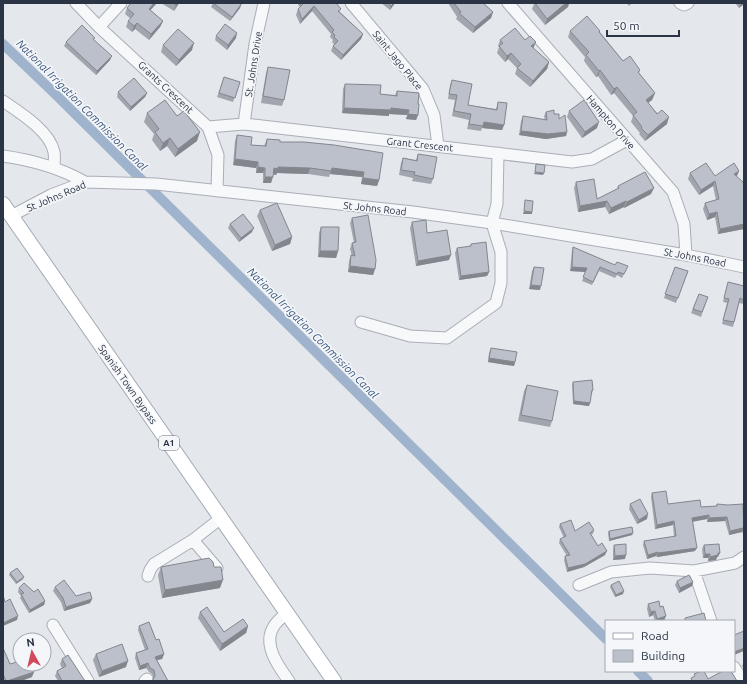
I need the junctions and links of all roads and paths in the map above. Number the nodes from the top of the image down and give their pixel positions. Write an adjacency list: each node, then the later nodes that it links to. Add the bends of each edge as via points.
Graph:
1 (76, 3): 8 (street, Grants Crescent)
2 (121, 3): 8 (street)
3 (264, 3): 10 (street, St. Johns Drive, via 255,44)
4 (351, 3): 13 (street, Saint Jago Place, via 423,89 434,115)
5 (508, 3): 12 (street, Hampton Drive)
6 (680, 3): 7 (street)
7 (688, 3)
8 (99, 27): 11 (street, Grants Crescent)
9 (3, 101): 16 (street, via 36,125 49,140 54,151)
10 (244, 124): 11 (street, Grant Crescent); 13 (street, Grant Crescent)
11 (208, 126): 18 (street, Grants Crescent, via 218,155)
12 (627, 140): 14 (street, Grant Crescent, via 592,159 572,162); 21 (street, Hampton Drive, via 672,192 684,224)
13 (438, 146): 14 (street, Grant Crescent)
14 (498, 153): 20 (street, via 497,204)
15 (3, 156): 16 (street, via 21,158)
16 (54, 168): 17 (street)
17 (86, 182): 18 (street, St Johns Road, via 156,184); 19 (street, St Johns Road)
18 (217, 191): 20 (street, St Johns Road)
19 (7, 210): 24 (main road, Spanish Town Bypass / A1)
20 (492, 223): 21 (street, St Johns Road); 23 (street, via 501,252 502,283 496,303 447,338 410,336)
21 (686, 255): 22 (street, St Johns Road)
22 (744, 267)
23 (361, 322)
24 (221, 518): 25 (street); 31 (main road, Spanish Town Bypass / A1)
25 (193, 540): 27 (street); 29 (street, via 154,564)
26 (744, 557): 28 (street, via 735,563)
27 (217, 568)
28 (694, 571): 30 (street, via 650,568 611,572); 32 (street)
29 (148, 576)
30 (580, 585)
31 (287, 612): 36 (street, via 274,626 270,647); 37 (main road, Spanish Town Bypass / A1)
32 (711, 620)
33 (53, 625): 35 (street)
34 (735, 669): 38 (street)
35 (88, 681)
36 (289, 681)
37 (334, 681)
38 (743, 681)

